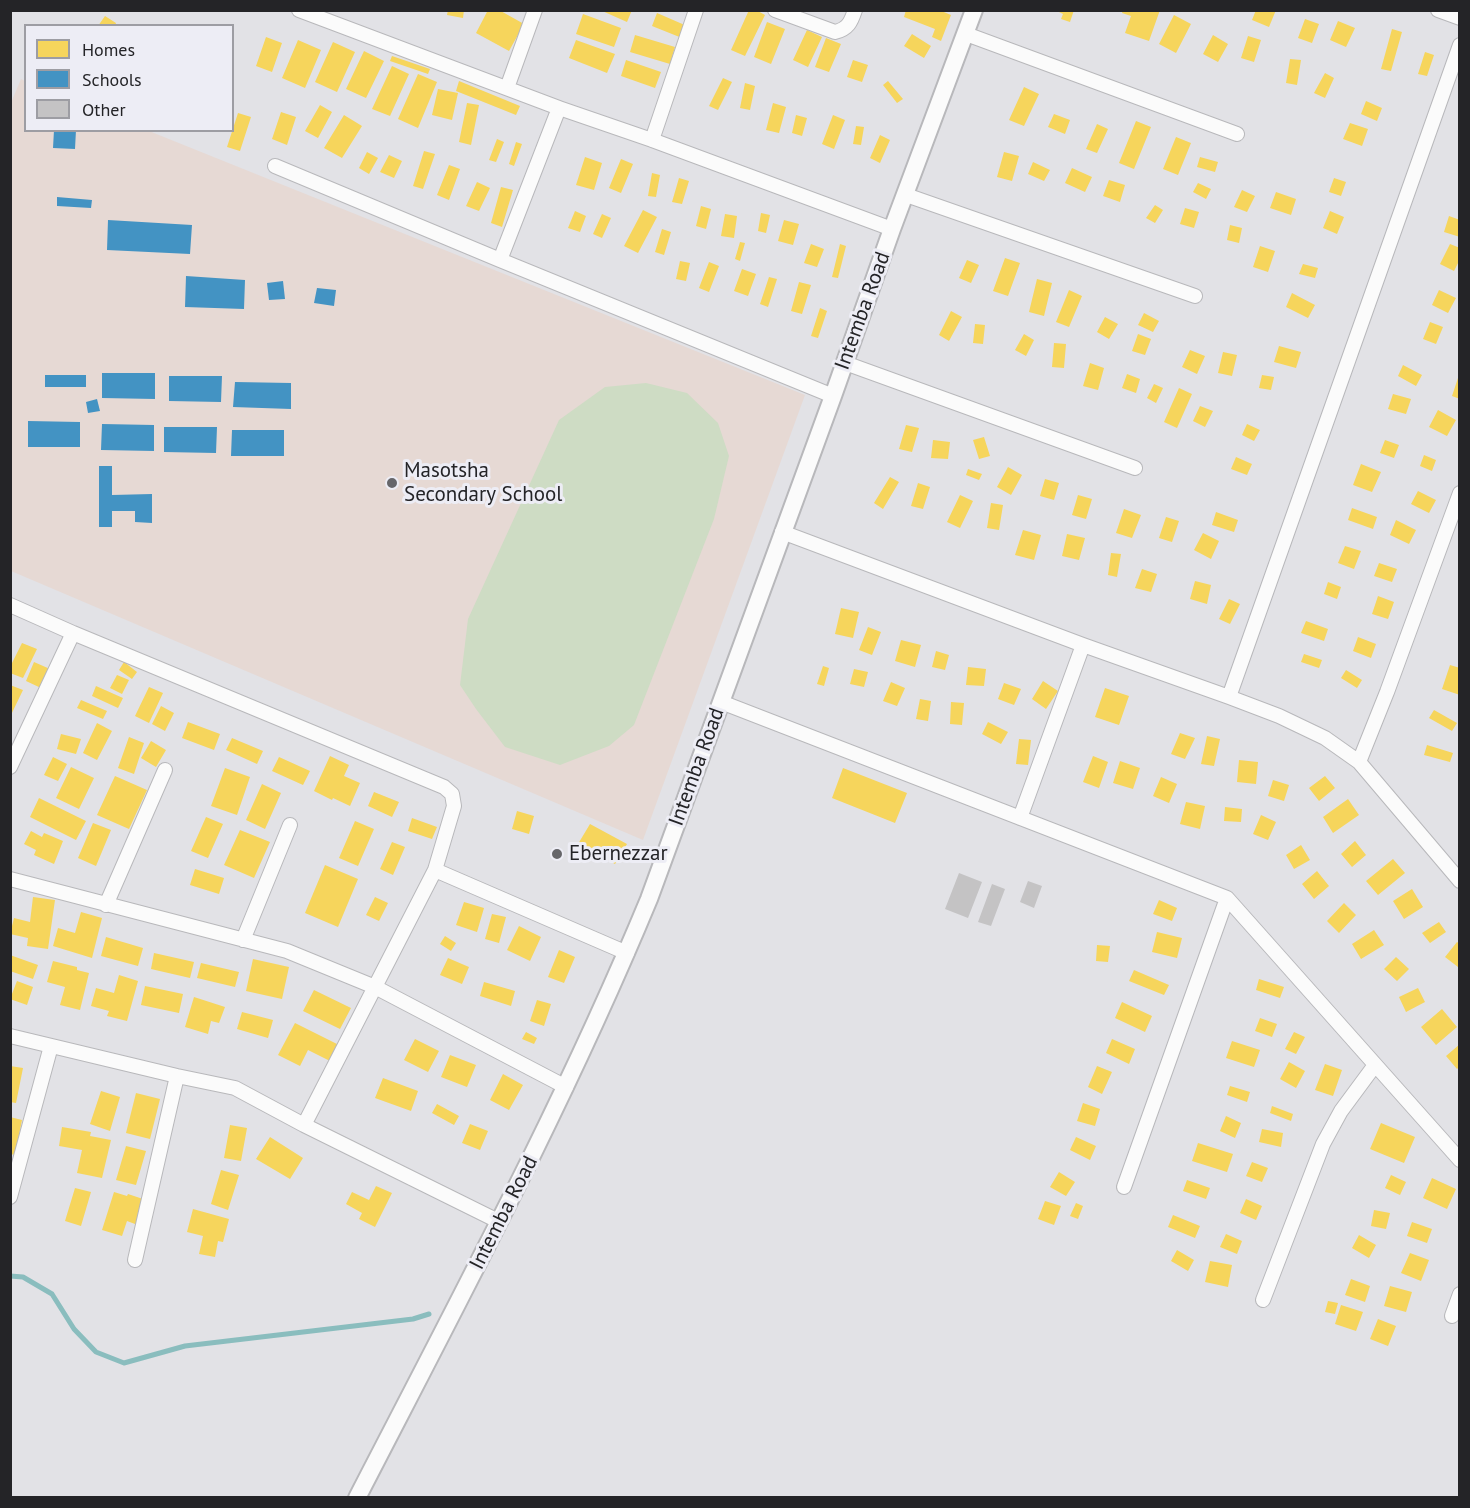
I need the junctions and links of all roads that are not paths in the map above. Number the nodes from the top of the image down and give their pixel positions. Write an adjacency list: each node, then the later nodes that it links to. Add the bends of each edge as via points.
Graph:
1 (299, 10): 11 (street)
2 (535, 10): 11 (street)
3 (696, 10): 14 (street)
4 (775, 10): 5 (street, via 835,32 849,25)
5 (855, 10)
6 (974, 10): 9 (street, Intemba Road)
7 (1438, 10): 8 (street)
8 (1460, 18)
9 (966, 34): 13 (street); 16 (street, Intemba Road)
10 (1460, 45): 28 (street)
11 (507, 88): 12 (street)
12 (559, 108): 14 (street); 18 (street)
13 (1237, 134)
14 (652, 140): 17 (street)
15 (275, 166): 18 (street)
16 (906, 195): 17 (street, Intemba Road); 19 (street)
17 (892, 229): 20 (street, Intemba Road)
18 (500, 260): 21 (street)
19 (1195, 296)
20 (845, 363): 21 (street, Intemba Road); 22 (street)
21 (833, 396): 24 (street, Intemba Road)
22 (1135, 468)
23 (1460, 494): 30 (street)
24 (782, 532): 27 (street); 29 (street, Intemba Road)
25 (10, 605): 26 (street)
26 (73, 633): 31 (street); 35 (street, via 444,787 452,794 454,806)
27 (1083, 645): 28 (street); 33 (street)
28 (1229, 697): 30 (street, via 1324,738)
29 (721, 702): 33 (street); 41 (street, Intemba Road)
30 (1359, 762): 37 (street)
31 (10, 767)
32 (165, 770): 39 (street)
33 (1020, 818): 38 (street)
34 (290, 825): 40 (street)
35 (435, 870): 41 (street); 42 (street)
36 (10, 879): 39 (street)
37 (1460, 881)
38 (1227, 898): 45 (street); 50 (street)
39 (106, 905): 40 (street)
40 (243, 940): 42 (street, via 287,951)
41 (627, 953): 47 (street, Intemba Road)
42 (375, 987): 47 (street); 48 (street)
43 (10, 1036): 44 (street)
44 (51, 1046): 46 (street); 51 (street)
45 (1375, 1065): 49 (street); 55 (street, via 1341,1111 1323,1144)
46 (177, 1076): 48 (street, via 235,1088); 53 (street)
47 (566, 1087): 52 (street, Intemba Road)
48 (304, 1125): 52 (street)
49 (1460, 1160)
50 (1124, 1187)
51 (10, 1197)
52 (500, 1222): 57 (street, Intemba Road)
53 (135, 1260)
54 (1460, 1294): 56 (street)
55 (1263, 1300)
56 (1452, 1316)
57 (357, 1497)

